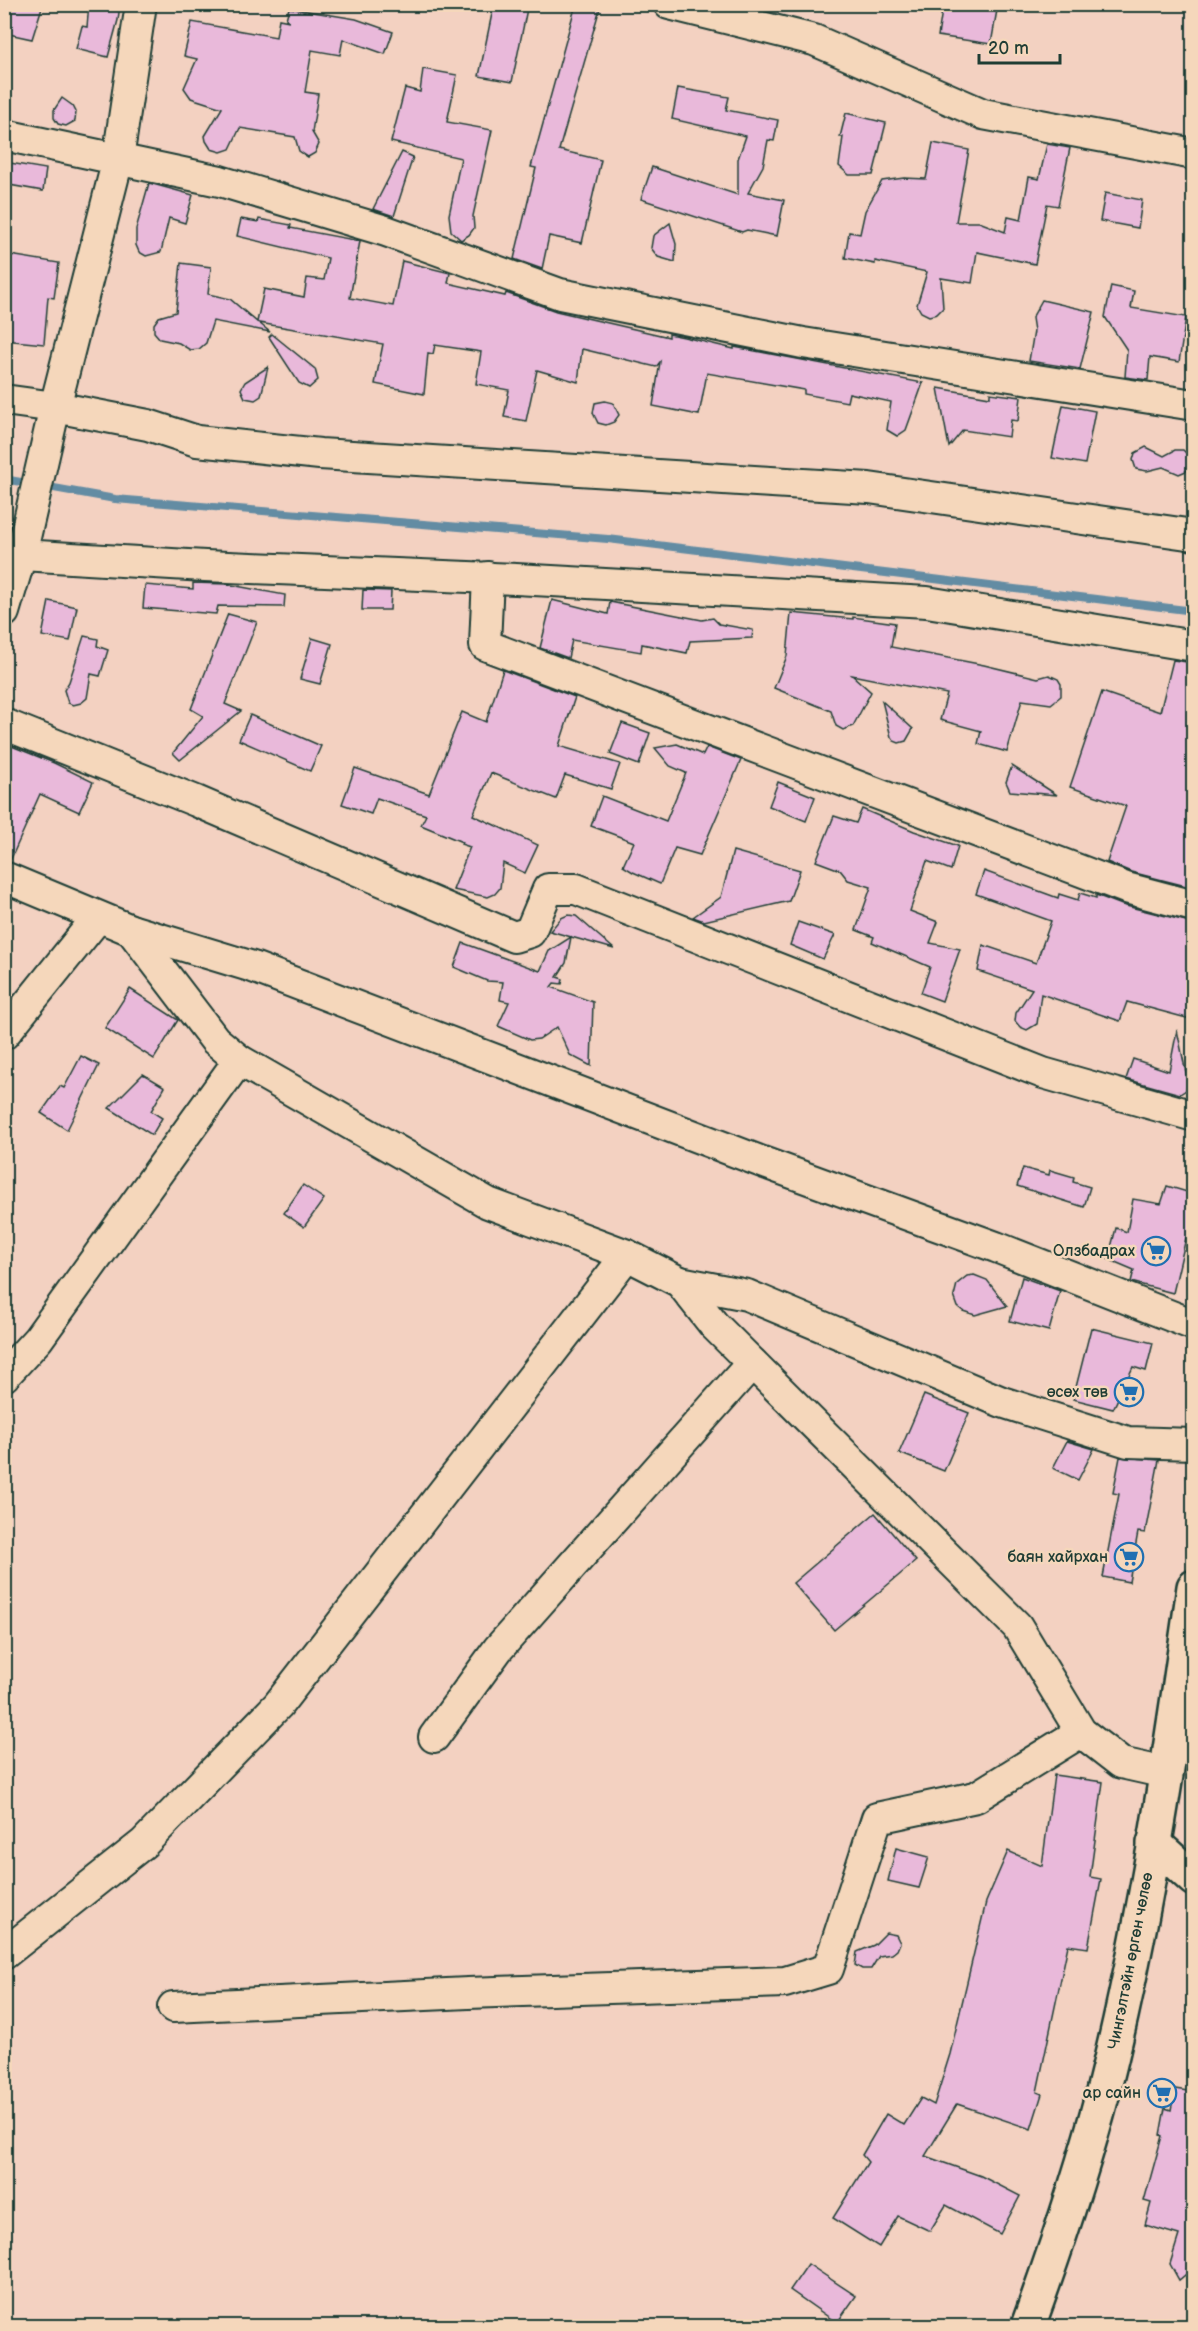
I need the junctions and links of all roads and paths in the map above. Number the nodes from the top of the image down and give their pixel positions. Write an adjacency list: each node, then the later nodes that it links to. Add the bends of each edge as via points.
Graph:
1 (141, 4): 5 (street)
2 (669, 4): 4 (street, via 814,40 983,114)
3 (4, 135): 5 (street)
4 (1194, 154)
5 (118, 159): 7 (street, via 220,181 386,231 560,294 803,343); 8 (street)
6 (4, 400): 8 (street)
7 (1194, 405)
8 (55, 407): 9 (street, via 148,425 197,441 320,454 869,488); 10 (street)
9 (1194, 535)
10 (13, 554): 11 (street); 12 (street)
11 (488, 577): 13 (street, via 927,602); 16 (street, via 485,645 1126,888)
12 (4, 612)
13 (1194, 646)
14 (4, 724): 21 (street, via 514,936 530,932 548,889 576,890 1043,1073)
15 (4, 877): 17 (street)
16 (1194, 906)
17 (98, 916): 18 (street); 19 (street)
18 (131, 930): 20 (street, via 215,1040); 24 (street, via 254,967)
19 (4, 1034)
20 (239, 1060): 22 (street, via 488,1203); 26 (street, via 38,1339)
21 (1194, 1116)
22 (627, 1255): 23 (street); 35 (street, via 278,1705 144,1843)
23 (680, 1282): 25 (street, via 714,1325); 27 (street, via 747,1295 1002,1402 1128,1442)
24 (1194, 1325)
25 (752, 1363): 30 (street, via 1017,1626); 31 (street, via 498,1649)
26 (4, 1376)
27 (1194, 1444)
28 (1194, 1587): 29 (main road, Чингэлтэйн өргөн чөлөө)
29 (1185, 1714): 32 (main road, Чингэлтэйн өргөн чөлөө)
30 (1081, 1732): 32 (street, via 1121,1763); 36 (street, via 975,1797 877,1818 828,1969 785,1982)
31 (434, 1737)
32 (1166, 1773): 33 (main road, Чингэлтэйн өргөн чөлөө)
33 (1154, 1843): 34 (main road); 37 (main road, Чингэлтэйн өргөн чөлөө, via 1134,1957 1102,2094)
34 (1194, 1879)
35 (4, 1954)
36 (173, 2007)
37 (1028, 2326)

